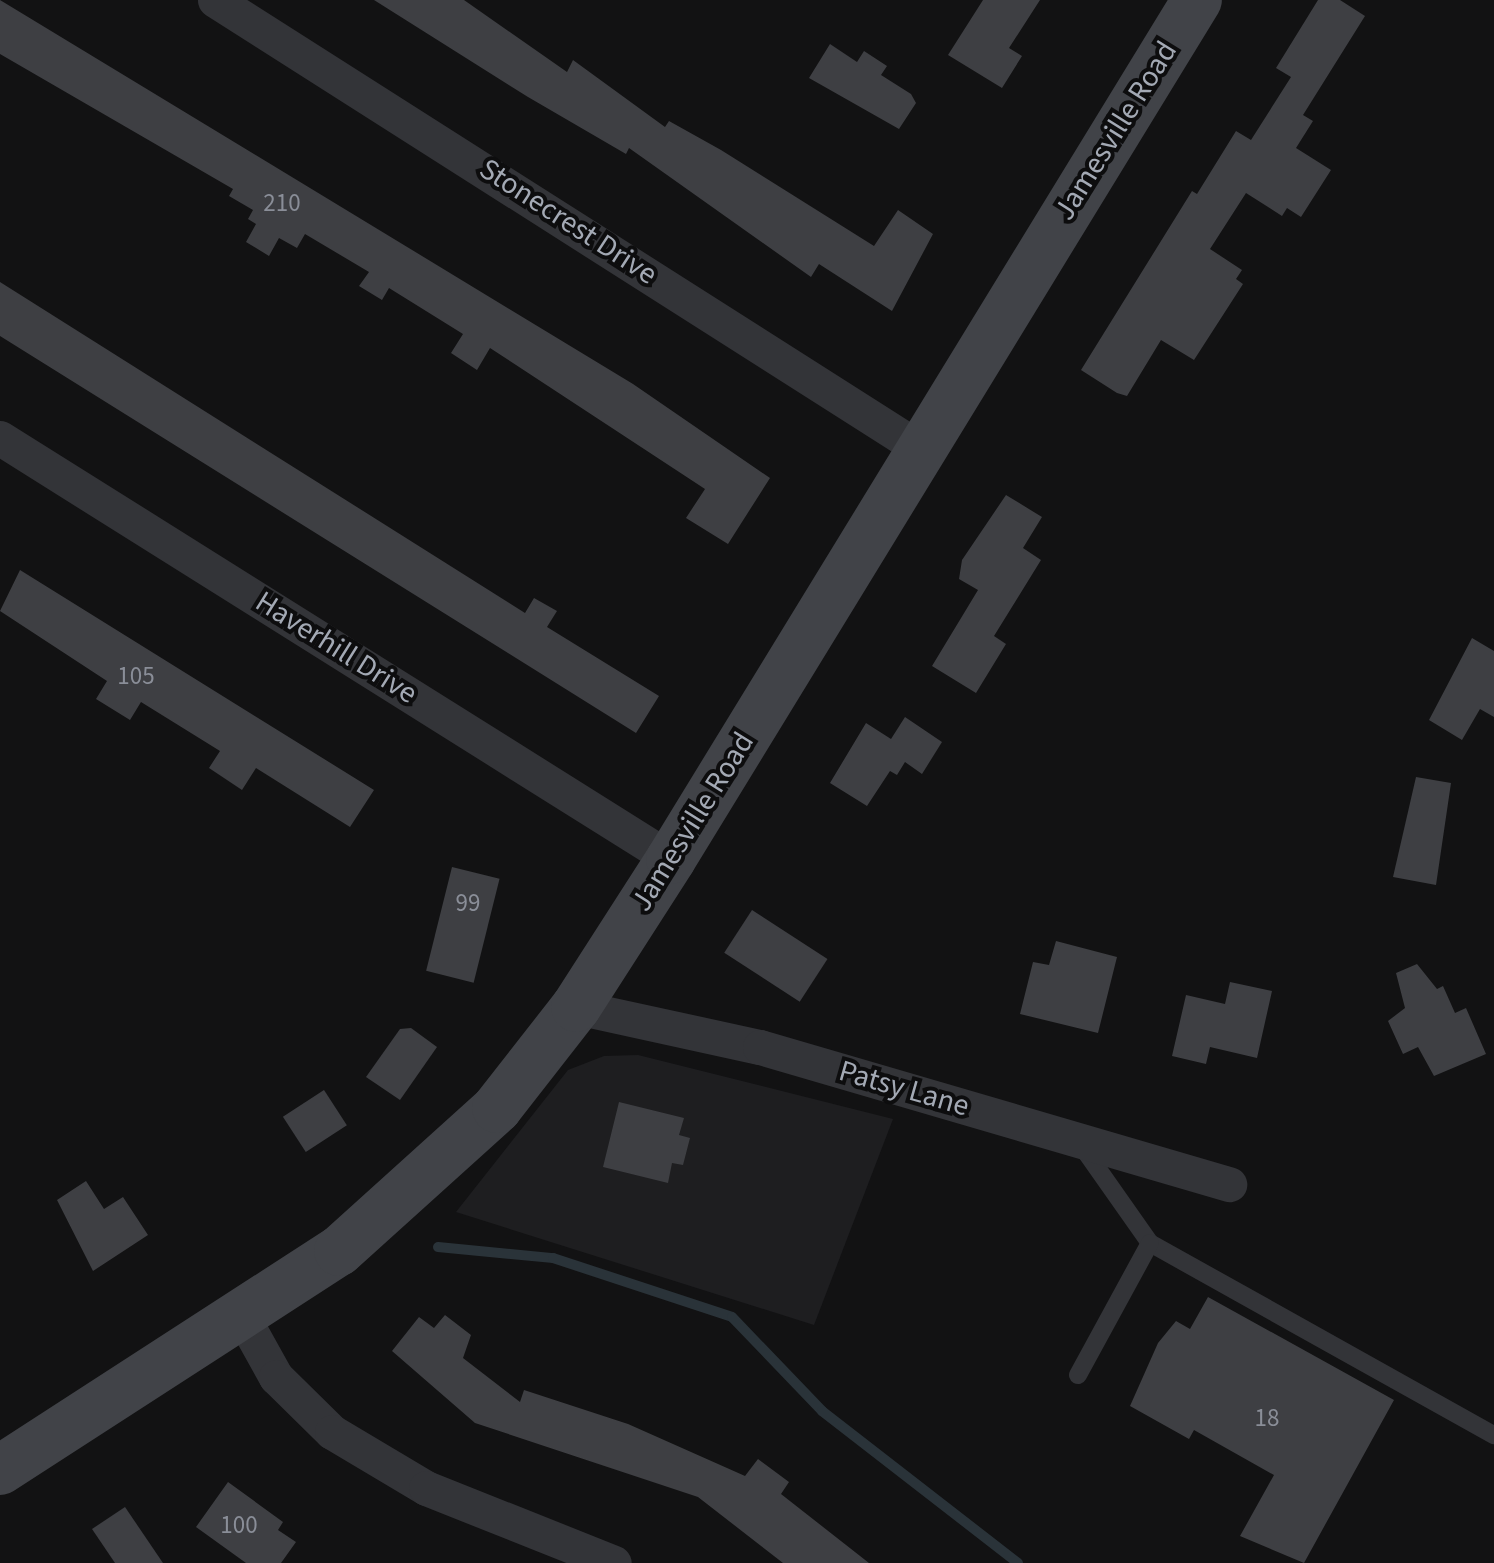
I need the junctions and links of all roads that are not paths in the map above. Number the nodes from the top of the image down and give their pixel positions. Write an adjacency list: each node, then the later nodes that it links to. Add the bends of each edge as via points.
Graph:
1 (215, 0): 4 (street, Stonecrest Drive)
2 (1197, 0): 4 (street, Jamesville Road)
3 (0, 438): 5 (street, Haverhill Drive)
4 (919, 448): 5 (street, Jamesville Road)
5 (671, 860): 6 (street, Jamesville Road)
6 (576, 1007): 7 (street, Patsy Lane, via 760,1047); 10 (street, Jamesville Road, via 498,1108 404,1200)
7 (1078, 1140): 8 (street, Patsy Lane); 9 (lane)
8 (1229, 1184)
9 (1150, 1243): 11 (lane); 12 (lane)
10 (242, 1316): 13 (street, Jamesville Road); 14 (street, via 276,1377 332,1432 426,1488)
11 (1078, 1375)
12 (1494, 1435)
13 (0, 1470)
14 (599, 1560)

